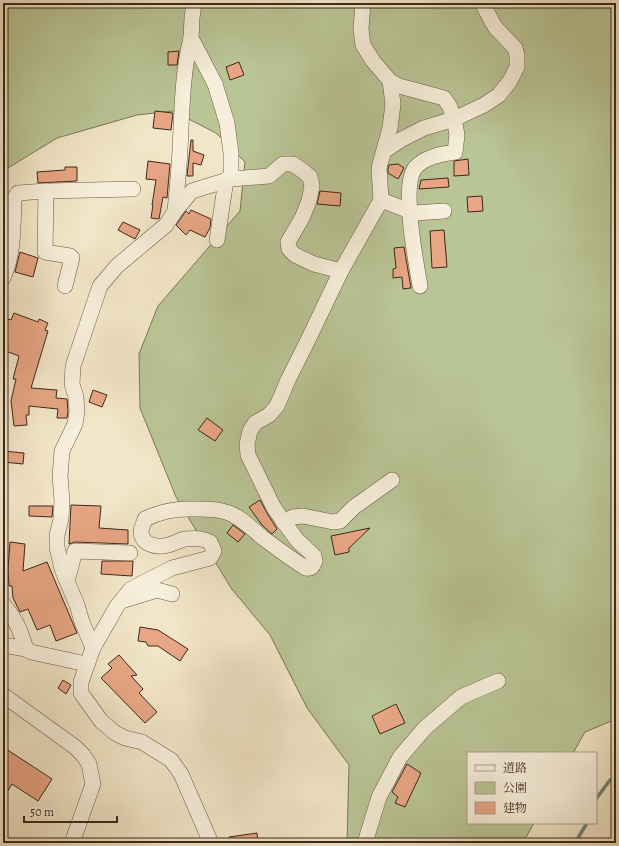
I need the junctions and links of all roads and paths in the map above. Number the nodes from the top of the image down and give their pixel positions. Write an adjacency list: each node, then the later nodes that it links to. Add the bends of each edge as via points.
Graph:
1 (194, 3): 4 (street)
2 (363, 3): 5 (street, via 363,45)
3 (482, 3): 6 (street, via 495,27 515,48 517,67 500,95)
4 (191, 38): 8 (street, via 215,84 227,123 230,153); 12 (street, via 186,57 182,97)
5 (390, 81): 6 (street, via 399,86 444,98); 7 (street, via 393,104)
6 (454, 119): 7 (street, via 424,128); 13 (street, via 457,135 455,152 426,160 416,167 410,178)
7 (384, 151): 11 (street, via 379,168)
8 (228, 180): 12 (street, via 192,191); 15 (street); 16 (street, via 269,176 283,164 292,164 310,177 312,186 309,201 288,242 289,250 314,264)
9 (133, 189): 10 (street)
10 (46, 191): 17 (street, via 18,193 14,199 12,247); 18 (street, via 45,252 72,258)
11 (381, 200): 13 (street); 16 (street)
12 (175, 211): 23 (street, via 166,225 117,266 100,286 73,366 72,384 77,412 75,424 62,451 61,519 57,535 57,546)
13 (409, 211): 14 (street); 19 (street)
14 (444, 211)
15 (217, 240)
16 (341, 271): 21 (street, via 277,406 269,416 255,423 247,444 248,455 274,508)
17 (3, 278)
18 (65, 286)
19 (420, 286)
20 (392, 480): 21 (street, via 354,507 340,521 298,516)
21 (284, 522): 25 (street, via 297,540 314,556 315,561 310,569 227,512 205,508 181,509 151,516 145,520 141,531 143,539 149,544 168,546 183,539 199,538 210,542 214,551 210,558 172,568 131,589)
22 (130, 553): 23 (street, via 75,551)
23 (66, 579): 28 (street)
24 (172, 594): 25 (street, via 157,590)
25 (120, 602): 28 (street)
26 (3, 604): 29 (street, via 15,618)
27 (3, 645): 29 (street)
28 (93, 648): 30 (street)
29 (26, 649): 30 (street)
30 (86, 664): 34 (street, via 81,682 82,693 92,710 115,733 142,742 171,760 181,774)
31 (498, 681): 35 (street, via 461,698 425,728 400,757 379,797)
32 (3, 695): 33 (street, via 75,747 89,764 93,784)
33 (72, 843)
34 (211, 843)
35 (365, 843)

